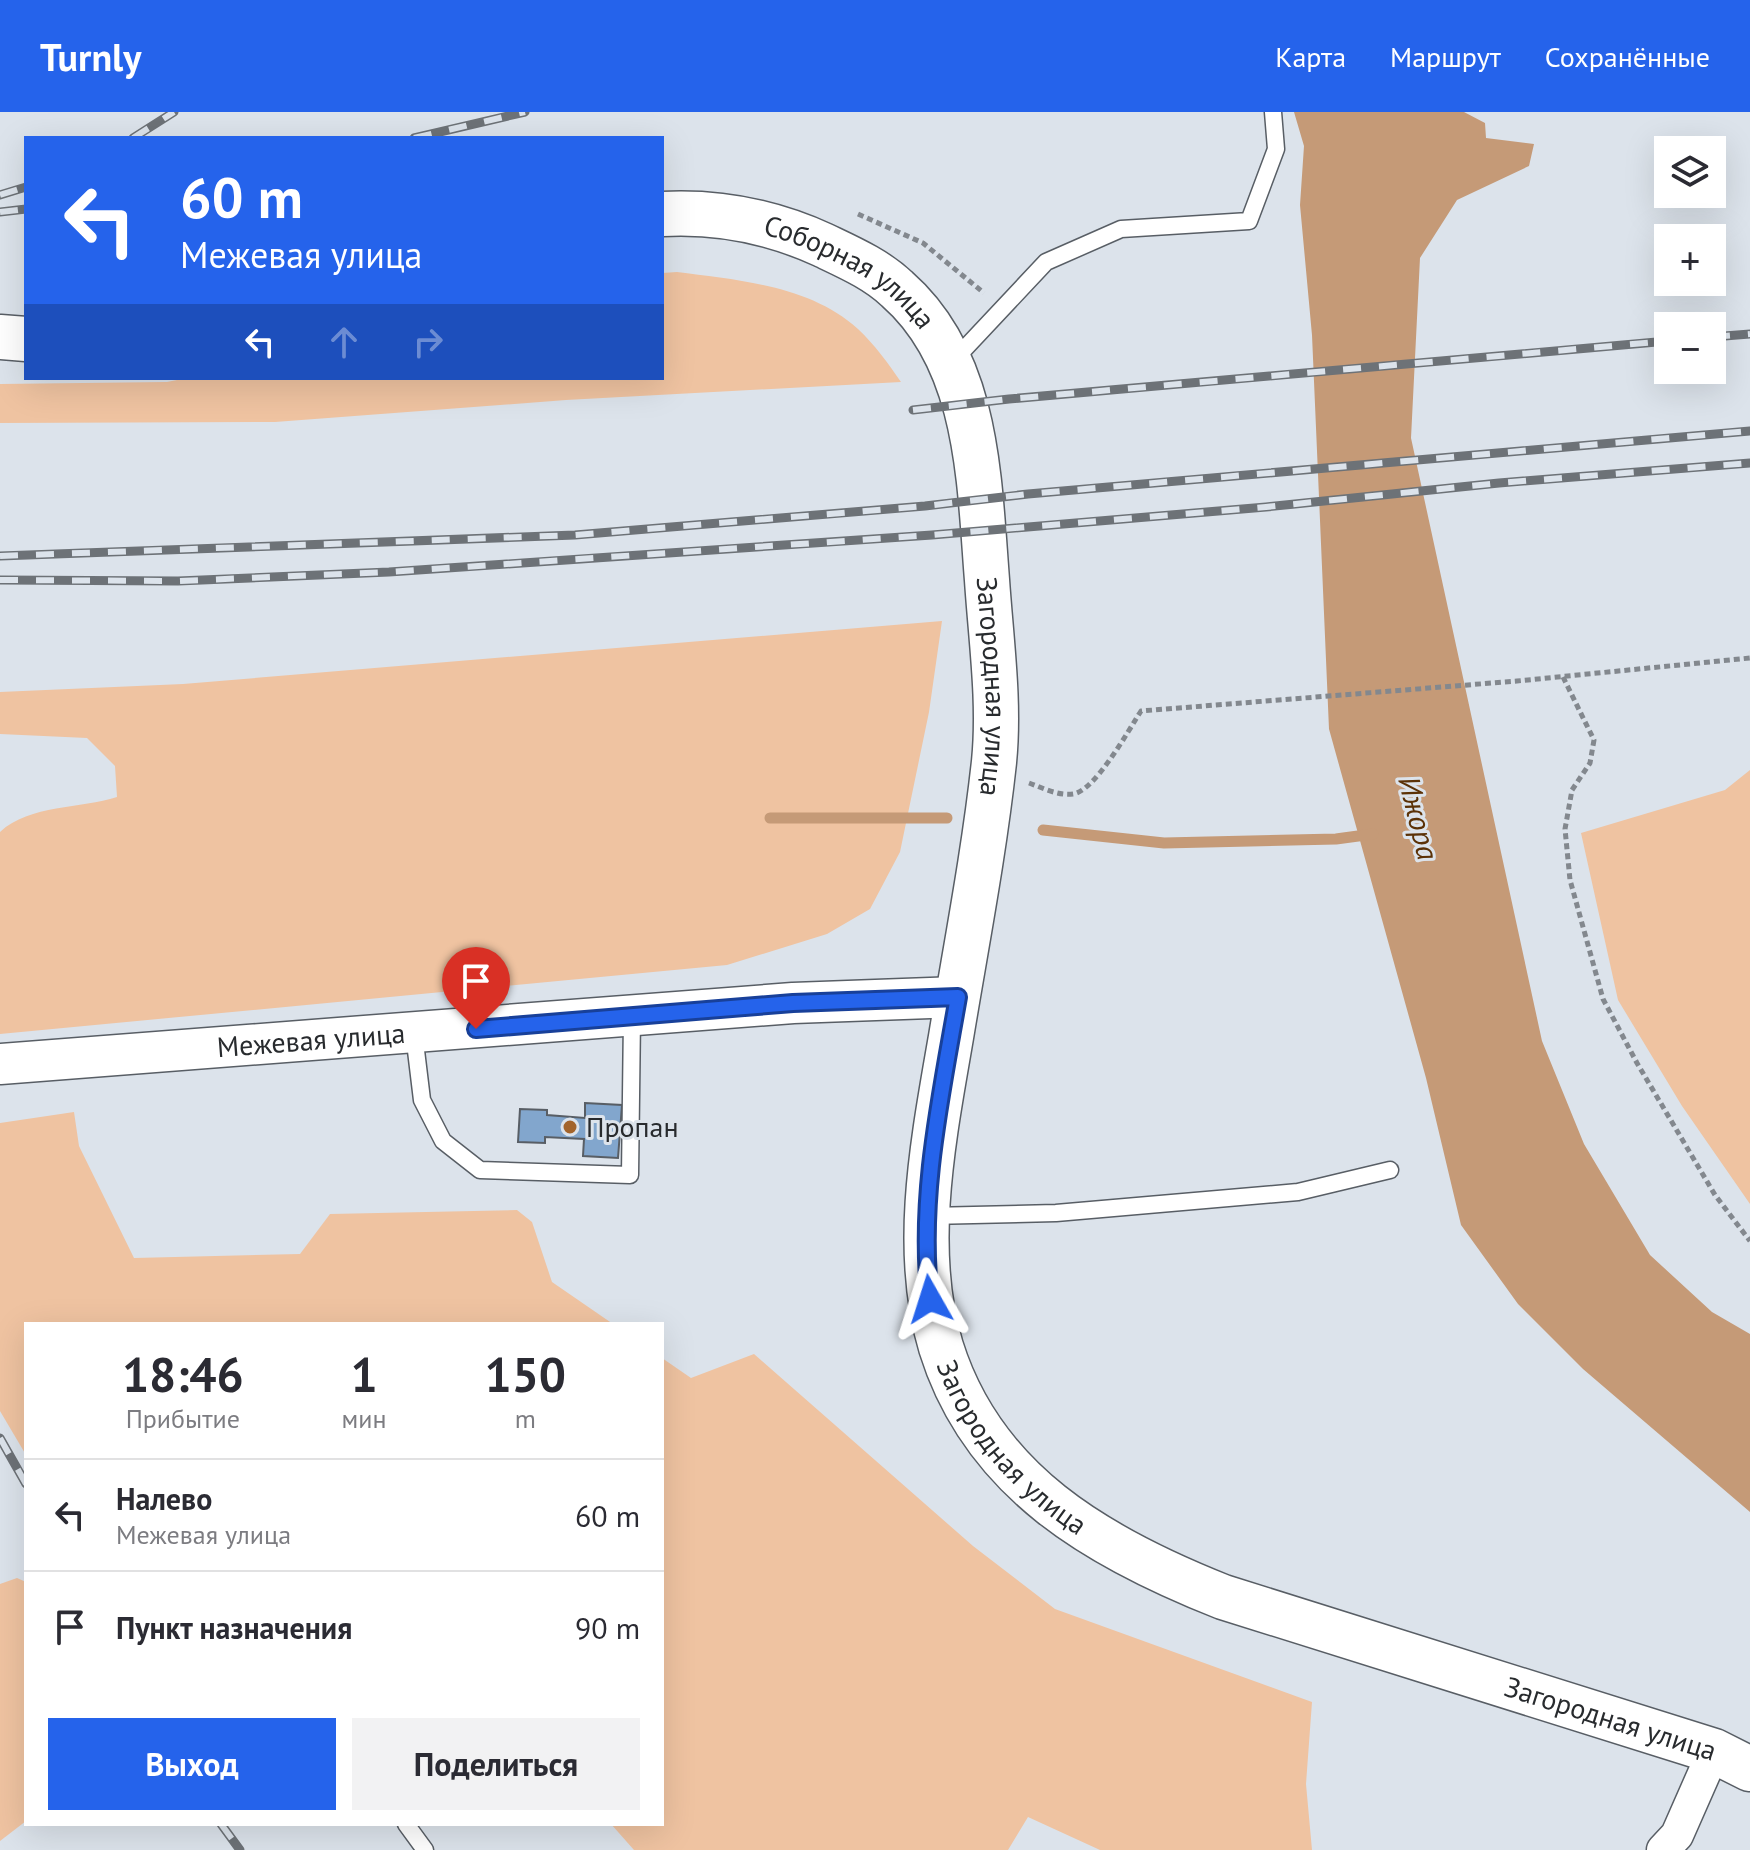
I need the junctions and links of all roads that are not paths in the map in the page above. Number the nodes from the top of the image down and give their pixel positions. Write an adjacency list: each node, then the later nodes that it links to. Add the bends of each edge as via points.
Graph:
1 (1273, 112): 5 (lane, via 1276,149 1249,221 1121,229 1046,262)
2 (664, 214): 5 (main road, Соборная улица, via 749,220 804,236 856,260 897,288 929,325)
3 (0, 337): 4 (main road)
4 (24, 339)
5 (951, 363): 6 (main road, Соборная улица)
6 (970, 420): 7 (main road, Загородная улица, via 979,477 995,716 994,759)
7 (958, 997): 8 (street, Межевая улица, via 793,1003); 12 (main road, Загородная улица)
8 (632, 1017): 9 (street, Межевая улица); 9 (lane, via 630,1175 480,1170 443,1141 422,1100)
9 (414, 1034): 10 (street, Межевая улица)
10 (0, 1064)
11 (1390, 1170): 12 (lane, via 1298,1192 1056,1213)
12 (927, 1216): 13 (main road, Загородная улица, via 930,1299 941,1347 973,1417 1010,1468 1099,1540 1223,1597)
13 (1732, 1760): 16 (street)
14 (407, 1826): 15 (lane)
15 (425, 1850)
16 (1663, 1850)

